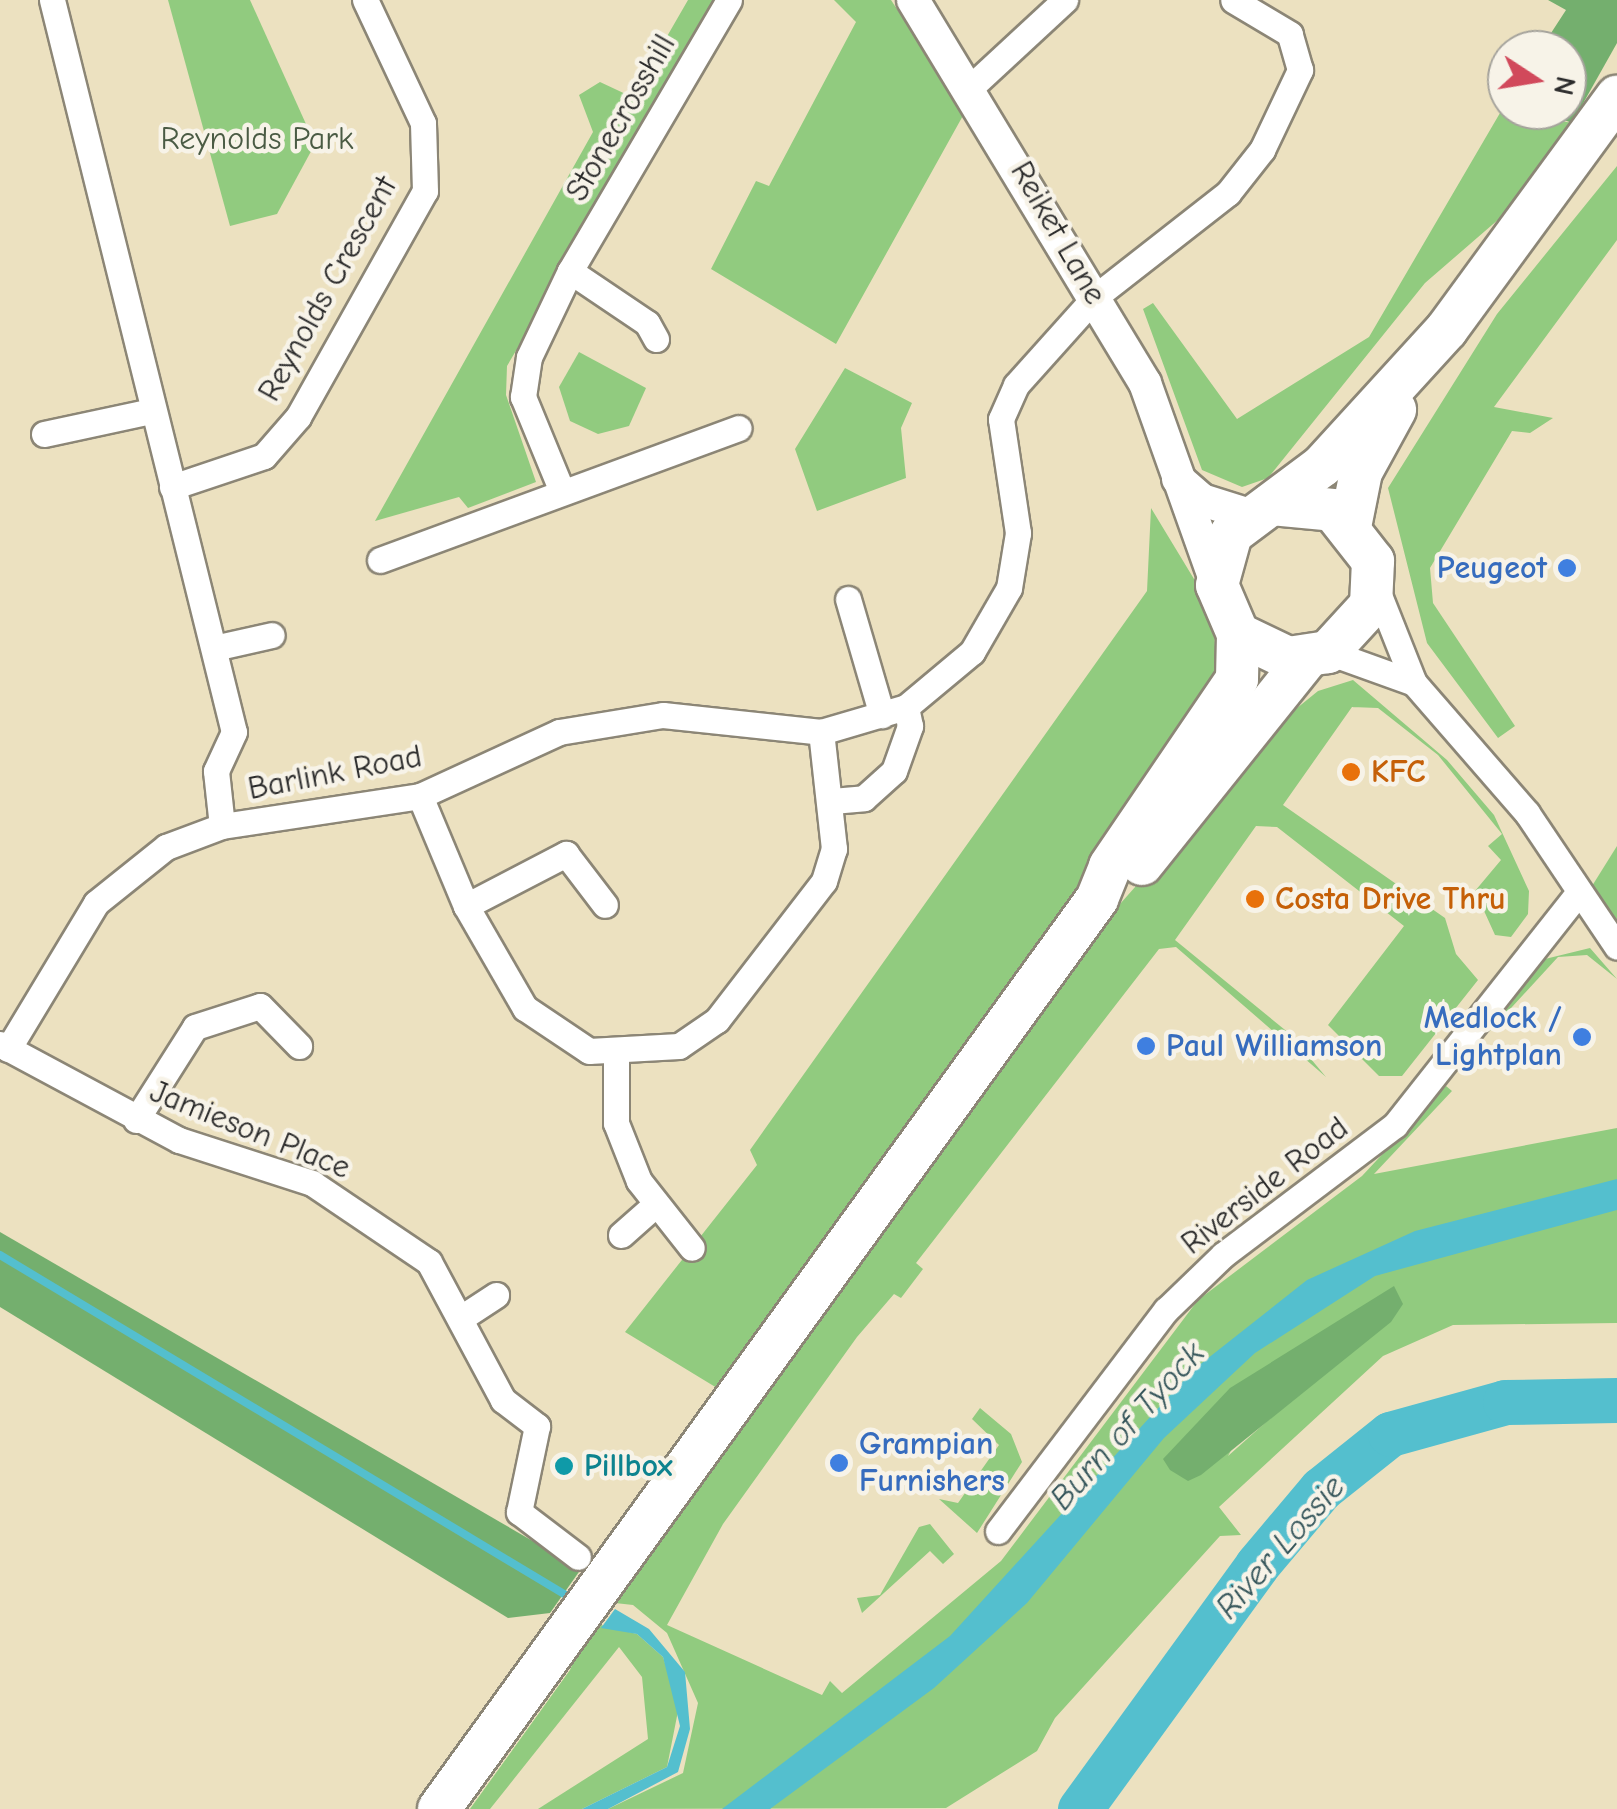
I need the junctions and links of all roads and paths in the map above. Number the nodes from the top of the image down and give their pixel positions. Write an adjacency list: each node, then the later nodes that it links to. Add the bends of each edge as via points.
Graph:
1 (52, 0): 13 (street)
2 (365, 0): 17 (street, Reynolds Crescent, via 423,122 425,191 276,442 230,474)
3 (729, 0): 9 (street, Stonecrosshill)
4 (913, 0): 7 (street, Reiket Lane)
5 (1065, 0): 7 (street)
6 (1233, 0): 10 (street, Barlink Road, via 1290,34 1300,70 1287,101 1228,193)
7 (972, 86): 10 (street, Reiket Lane)
8 (1617, 97): 11 (highway)
9 (570, 270): 12 (street, via 647,322); 18 (street, Stonecrosshill, via 528,357 523,397)
10 (1095, 297): 16 (street, Reiket Lane, via 1145,383); 30 (street, Barlink Road, via 1045,348 1002,419 1018,533 993,622)
11 (1446, 330): 19 (highway, via 1322,466); 20 (highway, via 1361,472)
12 (656, 339)
13 (150, 411): 15 (street); 17 (street)
14 (738, 428): 18 (street)
15 (44, 434)
16 (1178, 480): 19 (street, via 1202,500); 23 (street, Reiket Lane)
17 (172, 487): 27 (street)
18 (561, 489): 21 (street)
19 (1261, 510): 20 (highway, via 1314,502); 23 (highway, via 1220,558)
20 (1351, 522): 22 (highway)
21 (380, 560)
22 (1375, 583): 28 (highway, via 1360,625); 29 (street)
23 (1217, 585): 25 (highway)
24 (848, 599): 30 (street)
25 (1238, 634): 28 (highway, via 1260,650); 36 (highway, via 1238,678 1110,866)
26 (272, 635): 27 (street)
27 (214, 648): 34 (street, via 234,732 216,770)
28 (1318, 655): 29 (street); 36 (highway, via 1137,871)
29 (1414, 683): 35 (street, via 1528,812)
30 (894, 711): 31 (street, Barlink Road); 33 (street, via 910,726 894,770 864,798)
31 (821, 732): 32 (street, Barlink Road, via 732,718 628,720 558,732); 33 (street)
32 (420, 796): 34 (street, Barlink Road); 38 (street)
33 (832, 800): 42 (street, via 824,882 717,1020 679,1046)
34 (222, 826): 40 (street, Barlink Road, via 166,847 96,903)
35 (1576, 896): 39 (street); 49 (street, Riverside Road, via 1395,1125 1224,1254 1166,1310)
36 (1097, 900): 50 (highway)
37 (605, 905): 38 (street, via 566,854)
38 (466, 906): 42 (street, via 526,1008 589,1052)
39 (1617, 948)
40 (4, 1046): 43 (street, Jamieson Place)
41 (299, 1046): 43 (street, via 260,1006 195,1027)
42 (616, 1054): 44 (street, via 616,1123)
43 (136, 1120): 48 (street, Jamieson Place, via 312,1183 429,1262)
44 (655, 1205): 45 (street); 46 (street)
45 (621, 1235)
46 (692, 1248)
47 (496, 1295): 48 (street)
48 (461, 1318): 50 (street, Jamieson Place, via 502,1400 537,1426 519,1512)
49 (998, 1531)
50 (584, 1589): 51 (highway)
51 (440, 1809)

